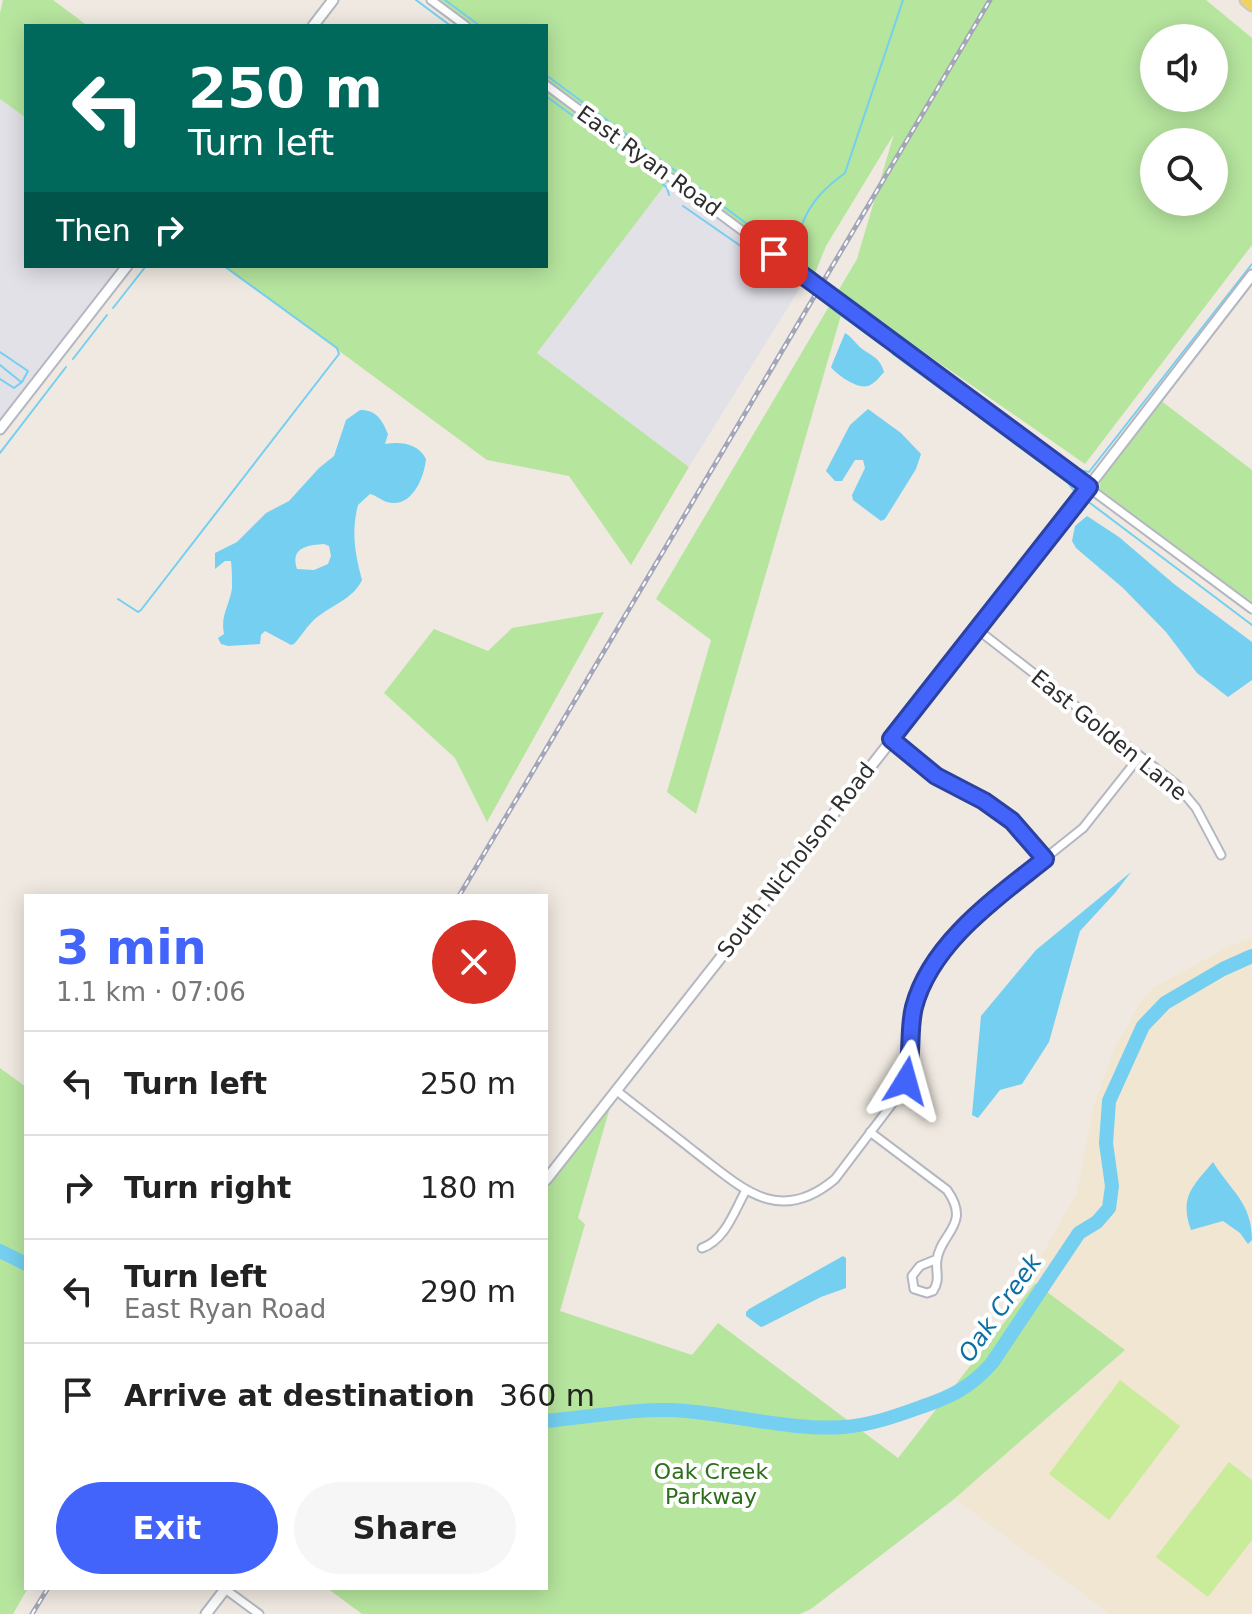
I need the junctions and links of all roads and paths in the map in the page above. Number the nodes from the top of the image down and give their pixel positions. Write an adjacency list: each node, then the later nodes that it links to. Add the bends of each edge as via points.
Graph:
1 (333, 0): 3 (street)
2 (431, 0): 4 (street)
3 (315, 24)
4 (463, 24)
5 (548, 86): 9 (street, East Ryan Road)
6 (125, 268): 8 (street)
7 (1252, 275): 9 (street, South Nicholson Road)
8 (0, 429)
9 (1089, 487): 10 (street, East Ryan Road); 11 (street, South Nicholson Road)
10 (1252, 609)
11 (978, 630): 12 (street, South Nicholson Road); 13 (street, East Golden Lane)
12 (891, 739): 15 (street, via 936,776 1012,821); 16 (street, South Nicholson Road)
13 (1140, 756): 14 (street, East Golden Lane, via 1196,808); 15 (street, via 1083,828)
14 (1221, 855)
15 (1045, 859): 17 (street, via 963,928 931,970 913,1013 906,1081)
16 (617, 1091): 18 (street, South Nicholson Road); 19 (street)
17 (870, 1132): 19 (street, via 822,1189 780,1200); 21 (street, via 954,1200 955,1222)
18 (548, 1177)
19 (745, 1192): 20 (street, via 723,1232)
20 (702, 1248)
21 (937, 1259): 21 (street, via 937,1285 933,1291 920,1292 912,1283 915,1270)
22 (224, 1590): 24 (street)
23 (229, 1590): 25 (street)
24 (206, 1614)
25 (259, 1614)

